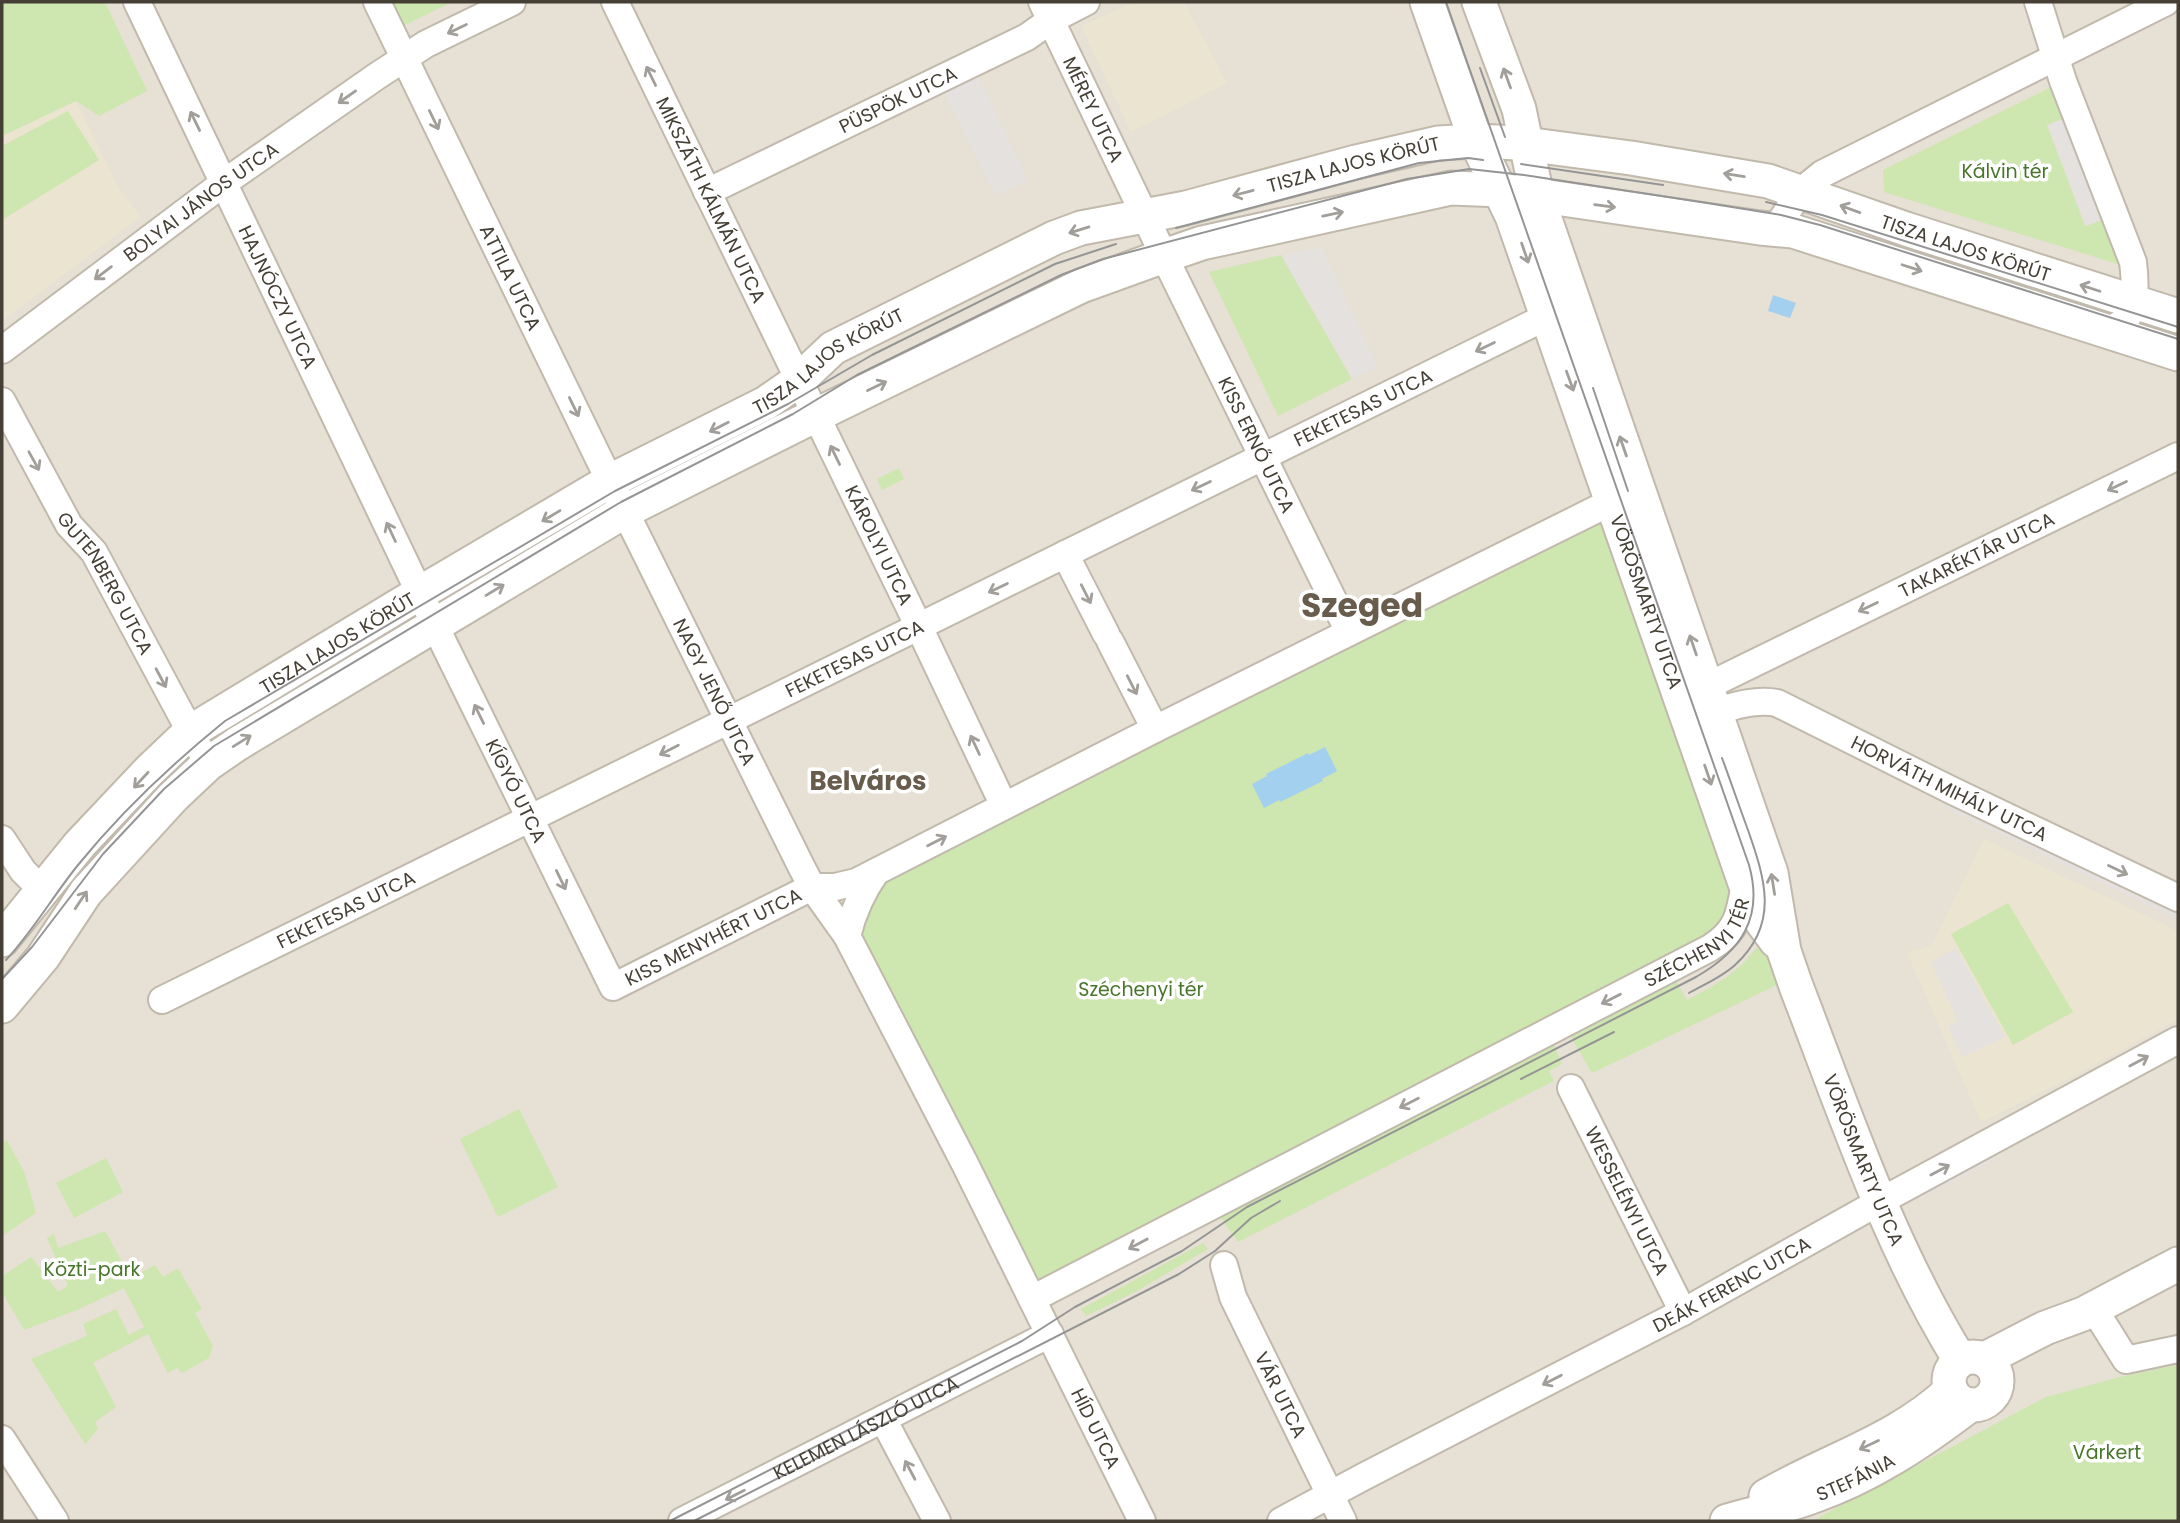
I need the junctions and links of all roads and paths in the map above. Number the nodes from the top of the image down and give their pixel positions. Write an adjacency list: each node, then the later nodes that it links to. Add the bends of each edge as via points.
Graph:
1 (137, 2): 15 (street, HAJNÓCZY UTCA, one-way to 1)
2 (377, 2): 12 (street, ATTILA UTCA)
3 (512, 2): 12 (street, BOLYAI JÁNOS UTCA, one-way to 12)
4 (615, 2): 18 (street, MIKSZÁTH KÁLMÁN UTCA, one-way to 4)
5 (1086, 2): 10 (street, PÜSPÖK UTCA)
6 (1427, 2): 13 (street, VÖRÖSMARTY UTCA)
7 (1479, 2): 14 (street, VÖRÖSMARTY UTCA, one-way to 7)
8 (2038, 2): 11 (street)
9 (2166, 2): 11 (street)
10 (1046, 11): 18 (street, PÜSPÖK UTCA, via 1027,37); 20 (street, MÉREY UTCA)
11 (2056, 57): 17 (street, via 1822,174); 23 (street, via 2133,262)
12 (404, 59): 15 (street, BOLYAI JÁNOS UTCA, one-way to 15); 33 (street, ATTILA UTCA, one-way to 33)
13 (1476, 141): 14 (street, TISZA LAJOS KÖRÚT); 16 (street, VÖRÖSMARTY UTCA); 20 (street, TISZA LAJOS KÖRÚT, one-way to 20, via 1426,146)
14 (1527, 144): 17 (street, TISZA LAJOS KÖRÚT, one-way to 14, via 1768,181); 19 (street, VÖRÖSMARTY UTCA)
15 (225, 182): 27 (street, BOLYAI JÁNOS UTCA, one-way to 27); 36 (street, HAJNÓCZY UTCA, one-way to 15)
16 (1501, 190): 19 (street, TISZA LAJOS KÖRÚT); 22 (street, TISZA LAJOS KÖRÚT, one-way to 16, via 1202,243 1451,188); 24 (street, VÖRÖSMARTY UTCA, one-way to 24)
17 (1801, 191): 21 (street); 23 (street, TISZA LAJOS KÖRÚT, one-way to 17)
18 (707, 192): 29 (street, MIKSZÁTH KÁLMÁN UTCA)
19 (1537, 195): 21 (street, TISZA LAJOS KÖRÚT, one-way to 21); 24 (street, VÖRÖSMARTY UTCA)
20 (1146, 216): 22 (street, MÉREY UTCA); 29 (street, TISZA LAJOS KÖRÚT, one-way to 29, via 1054,238 833,348)
21 (1776, 228): 26 (street, TISZA LAJOS KÖRÚT, one-way to 26)
22 (1164, 256): 29 (street, TISZA LAJOS KÖRÚT, one-way to 22); 31 (street, KISS ERNŐ UTCA)
23 (2132, 302): 25 (street, TISZA LAJOS KÖRÚT); 26 (street, via 2127,318); 28 (street, TISZA LAJOS KÖRÚT)
24 (1562, 312): 31 (street, FEKETESAS UTCA, one-way to 31); 34 (street, VÖRÖSMARTY UTCA)
25 (2178, 316)
26 (2106, 331): 28 (street, TISZA LAJOS KÖRÚT)
27 (2, 349)
28 (2178, 353)
29 (807, 398): 33 (street, TISZA LAJOS KÖRÚT, via 766,403); 38 (street, KÁROLYI UTCA, one-way to 29)
30 (2, 401): 45 (street, GUTENBERG UTCA, one-way to 45, via 69,525 94,552)
31 (1263, 456): 35 (street, FEKETESAS UTCA, one-way to 35); 39 (street, KISS ERNŐ UTCA)
32 (2178, 456): 40 (street, TAKARÉKTÁR UTCA, one-way to 40)
33 (618, 496): 36 (street, TISZA LAJOS KÖRÚT, one-way to 36); 37 (street, TISZA LAJOS KÖRÚT, one-way to 33); 43 (street, NAGY JENŐ UTCA)
34 (1626, 497): 39 (street); 42 (street, VÖRÖSMARTY UTCA)
35 (1065, 554): 38 (street, FEKETESAS UTCA, one-way to 38); 44 (street, one-way to 44)
36 (420, 594): 37 (street, KÍGYÓ UTCA); 45 (street, TISZA LAJOS KÖRÚT)
37 (436, 625): 46 (street, TISZA LAJOS KÖRÚT, one-way to 37); 48 (street, KÍGYÓ UTCA, one-way to 37)
38 (919, 627): 43 (street, FEKETESAS UTCA); 47 (street, KÁROLYI UTCA, one-way to 38)
39 (1349, 632): 44 (street)
40 (1776, 652): 41 (street, via 1765,673); 42 (street, TAKARÉKTÁR UTCA)
41 (1777, 703): 42 (street); 54 (street, HORVÁTH MIHÁLY UTCA, one-way to 54)
42 (1699, 705): 51 (street, VÖRÖSMARTY UTCA, one-way to 51); 58 (street, VÖRÖSMARTY UTCA, one-way to 42, via 1772,873)
43 (730, 719): 48 (street, FEKETESAS UTCA, one-way to 48); 52 (street, NAGY JENŐ UTCA)
44 (1155, 729): 47 (street)
45 (190, 732): 46 (street, GUTENBERG UTCA); 53 (street, TISZA LAJOS KÖRÚT, one-way to 53, via 80,844)
46 (208, 764): 61 (street, TISZA LAJOS KÖRÚT, one-way to 46, via 43,957 86,892)
47 (1004, 806): 50 (street, one-way to 47)
48 (531, 819): 59 (street, KÍGYÓ UTCA, one-way to 59); 60 (street, FEKETESAS UTCA)
49 (2, 839): 53 (street)
50 (876, 872): 52 (street, via 835,887); 56 (street, via 852,913)
51 (1745, 883): 55 (street, SZÉCHENYI TÉR); 58 (street, VÖRÖSMARTY UTCA, via 1762,922)
52 (812, 887): 56 (street); 59 (street, KISS MENYHÉRT UTCA)
53 (42, 890): 57 (street, TISZA LAJOS KÖRÚT)
54 (2178, 898)
55 (1732, 929): 58 (street); 67 (street, SZÉCHENYI TÉR, one-way to 67, via 1710,948)
56 (847, 936): 67 (street)
57 (2, 940)
58 (1784, 951): 64 (street, VÖRÖSMARTY UTCA)
59 (613, 986)
60 (162, 1000)
61 (2, 1006)
62 (2178, 1040): 64 (street, DEÁK FERENC UTCA, one-way to 62)
63 (1571, 1088): 68 (street, WESSELÉNYI UTCA)
64 (1879, 1202): 68 (street, DEÁK FERENC UTCA); 72 (street, VÖRÖSMARTY UTCA, via 1943,1334)
65 (2178, 1264): 69 (street, STEFÁNIA)
66 (1224, 1265): 75 (street, VÁR UTCA, via 1233,1297)
67 (1032, 1298): 70 (street)
68 (1683, 1312): 75 (street, DEÁK FERENC UTCA, one-way to 75)
69 (2089, 1312): 71 (street, via 2126,1360); 72 (street, STEFÁNIA, via 2056,1341)
70 (1050, 1334): 73 (street, KELEMEN LÁSZLÓ UTCA); 79 (street, HÍD UTCA)
71 (2178, 1349)
72 (1973, 1379): 82 (street, STEFÁNIA, one-way to 82, via 1897,1432 1793,1480); 83 (street, STEFÁNIA, via 1910,1449 1812,1497)
73 (883, 1419): 77 (street, KELEMEN LÁSZLÓ UTCA, one-way to 77); 78 (street, one-way to 73)
74 (2, 1439): 76 (street)
75 (1330, 1494): 80 (street, DEÁK FERENC UTCA); 81 (street, VÁR UTCA)
76 (54, 1519)
77 (682, 1521)
78 (937, 1521)
79 (1142, 1521)
80 (1281, 1521)
81 (1343, 1521)
82 (1721, 1521)
83 (1727, 1521)

